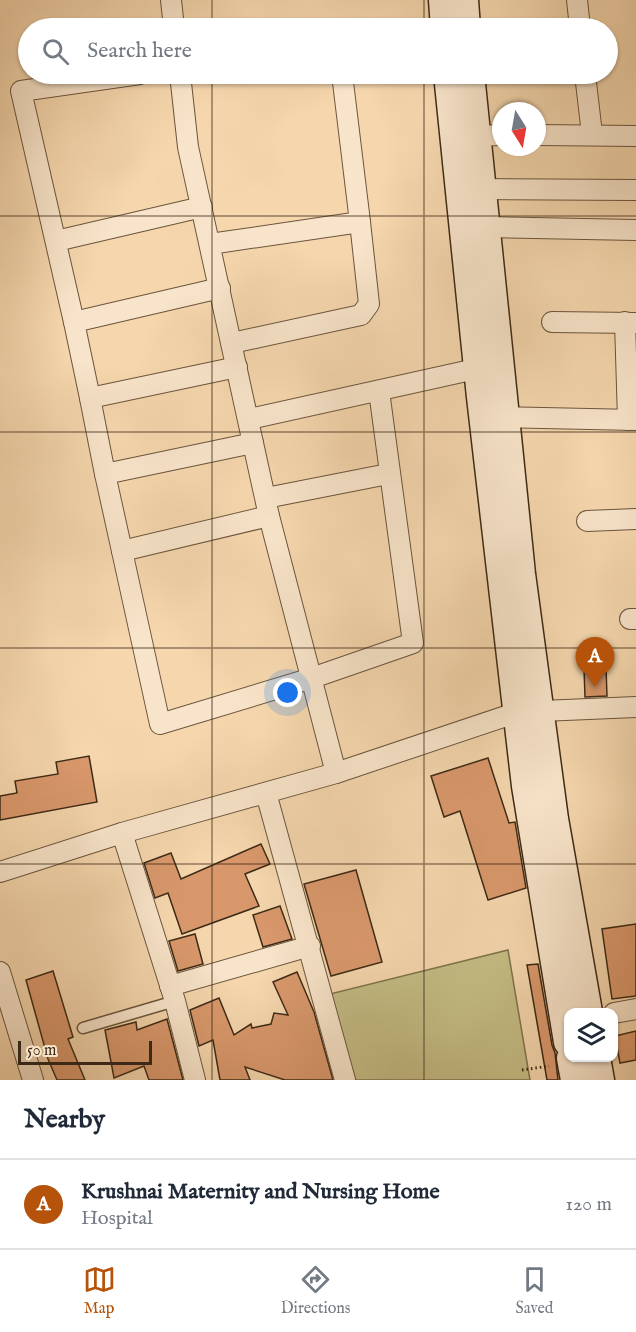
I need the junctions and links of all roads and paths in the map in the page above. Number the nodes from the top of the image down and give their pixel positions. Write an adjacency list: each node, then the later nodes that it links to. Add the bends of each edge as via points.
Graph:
1 (171, 0): 5 (street)
2 (443, 0): 6 (street)
3 (464, 0): 7 (street)
4 (577, 0): 8 (street)
5 (173, 18)
6 (444, 18)
7 (465, 18)
8 (579, 18)
9 (70, 84): 25 (street, via 21,91)
10 (181, 84): 21 (street)
11 (343, 84): 22 (street)
12 (449, 84): 32 (street)
13 (473, 84): 17 (street)
14 (586, 84): 15 (street)
15 (592, 134): 16 (street); 18 (street)
16 (546, 135)
17 (489, 136): 19 (street)
18 (636, 136)
19 (482, 189): 20 (street); 23 (street)
20 (636, 190)
21 (202, 207): 25 (street); 26 (street)
22 (360, 222): 26 (street); 31 (street, via 369,303 366,310 360,315)
23 (486, 227): 24 (street); 32 (street)
24 (636, 230)
25 (56, 241): 29 (street)
26 (210, 244): 27 (street)
27 (220, 288): 29 (street); 31 (street)
28 (552, 321): 30 (street)
29 (74, 322): 35 (street)
30 (630, 322): 38 (street)
31 (232, 343): 33 (street)
32 (489, 366): 34 (street); 36 (street)
33 (237, 367): 35 (street); 37 (street)
34 (379, 391): 37 (street); 41 (street)
35 (90, 398): 40 (street)
36 (494, 417): 38 (street); 48 (street)
37 (249, 419): 39 (street)
38 (632, 420)
39 (253, 443): 40 (street); 42 (street)
40 (105, 474): 45 (street)
41 (388, 474): 42 (street); 46 (street, via 413,643)
42 (267, 507): 45 (street); 46 (street)
43 (636, 519): 44 (street)
44 (587, 521)
45 (122, 551): 46 (street, via 160,724)
46 (312, 678): 49 (street)
47 (636, 707): 48 (street)
48 (529, 711): 49 (street); 56 (street, via 526,786)
49 (336, 773): 50 (street)
50 (266, 793): 51 (street); 53 (street)
51 (122, 833): 52 (street); 55 (street)
52 (0, 872)
53 (310, 946): 55 (street); 65 (street)
54 (0, 972): 63 (street)
55 (173, 994): 59 (lane); 64 (street)
56 (569, 1008)
57 (636, 1009): 58 (street)
58 (618, 1012)
59 (83, 1028)
60 (564, 1050): 62 (path)
61 (588, 1062): 66 (street)
62 (522, 1070)
63 (33, 1080)
64 (195, 1080)
65 (345, 1080)
66 (600, 1080)

